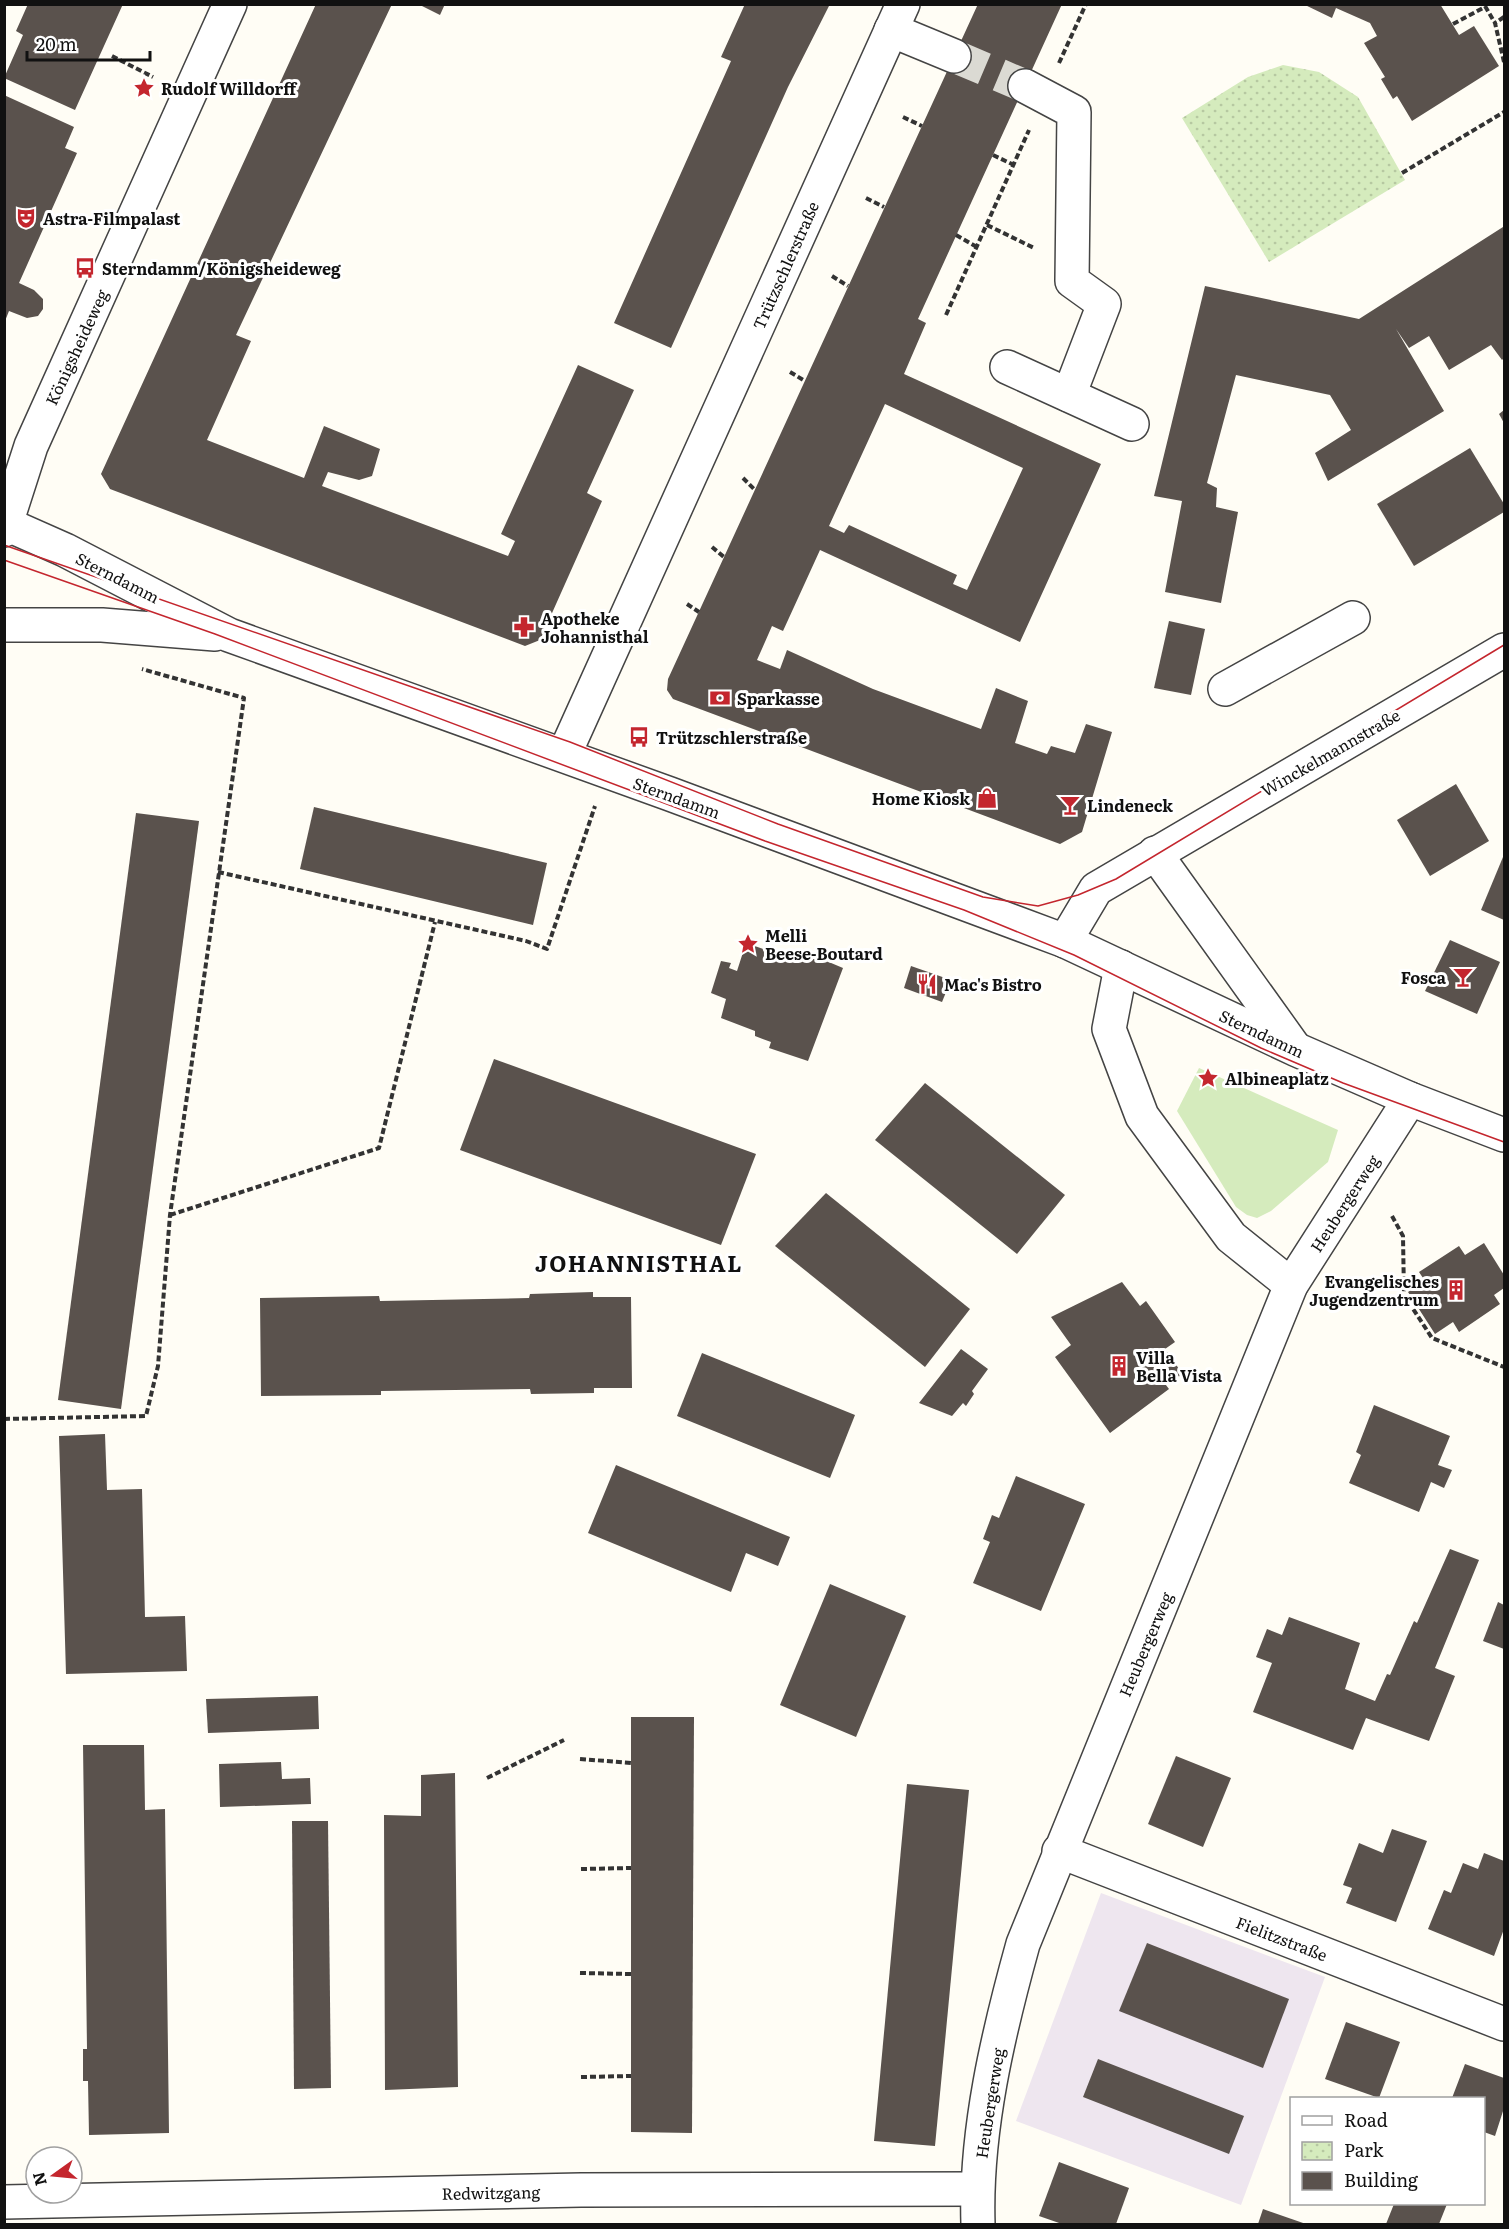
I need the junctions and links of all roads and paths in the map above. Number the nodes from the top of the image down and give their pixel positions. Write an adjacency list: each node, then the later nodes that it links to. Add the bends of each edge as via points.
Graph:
1 (230, 4): 35 (street, Königsheideweg, via 31,446)
2 (1086, 4): 12 (path)
3 (1484, 6): 6 (path); 7 (path)
4 (897, 17): 8 (street); 46 (street, Trützschlerstraße)
5 (1504, 17): 6 (path)
6 (1495, 23): 10 (path)
7 (1453, 24)
8 (954, 56)
9 (112, 57): 11 (path)
10 (1504, 62)
11 (153, 77)
12 (1034, 91): 17 (path); 24 (street, via 1074,112)
13 (1504, 112): 18 (path)
14 (903, 117): 15 (path)
15 (922, 126)
16 (993, 156): 17 (path)
17 (1014, 165): 21 (path)
18 (1402, 172)
19 (866, 198): 20 (path)
20 (884, 207)
21 (987, 225): 23 (path); 24 (path)
22 (956, 235): 23 (path)
23 (977, 247): 27 (path)
24 (1072, 267): 31 (street, via 1072,281 1104,304)
25 (832, 276): 26 (path)
26 (848, 286)
27 (946, 315)
28 (1007, 367): 31 (street)
29 (790, 372): 30 (path)
30 (805, 381)
31 (1069, 394): 32 (street)
32 (1132, 424)
33 (743, 478): 34 (path)
34 (755, 490)
35 (5, 525): 42 (street, Sterndamm, via 96,566)
36 (712, 547): 37 (path)
37 (724, 557)
38 (687, 604): 39 (path)
39 (699, 612)
40 (1353, 618): 45 (street)
41 (4, 625): 42 (street, Sterndamm, via 102,625)
42 (229, 635): 46 (street, Sterndamm)
43 (1504, 650): 48 (street, Winckelmannstraße)
44 (131, 666): 49 (path, via 244,698)
45 (1225, 689)
46 (564, 755): 47 (street, Sterndamm)
47 (607, 772): 50 (path, via 548,949); 51 (street, Sterndamm)
48 (1155, 853): 51 (street, Winckelmannstraße, via 1096,889); 53 (street)
49 (218, 872): 50 (path); 56 (path)
50 (435, 922): 56 (path, via 379,1148)
51 (1065, 941): 52 (street, Sterndamm)
52 (1121, 968): 53 (street, Sterndamm); 58 (street, via 1109,1029 1142,1116 1231,1237)
53 (1296, 1049): 54 (street, Sterndamm)
54 (1410, 1099): 55 (street, Sterndamm); 58 (street, Heubergerweg)
55 (1504, 1135)
56 (170, 1215): 60 (path, via 158,1366 146,1416)
57 (1392, 1216): 59 (path, via 1403,1236 1404,1295 1432,1338)
58 (1291, 1285): 65 (street, Heubergerweg)
59 (1504, 1367)
60 (4, 1419)
61 (564, 1740): 64 (path)
62 (580, 1760): 63 (path)
63 (632, 1763)
64 (487, 1778)
65 (1059, 1851): 70 (street, Fielitzstraße); 73 (street, Heubergerweg, via 1023,1944 1003,2015)
66 (631, 1868): 67 (path)
67 (581, 1869)
68 (580, 1973): 69 (path)
69 (631, 1974)
70 (1504, 2024)
71 (631, 2076): 72 (path)
72 (581, 2077)
73 (977, 2189): 74 (street, Redwitzgang, via 581,2190); 75 (street, Heubergerweg)
74 (4, 2202)
75 (978, 2224)

